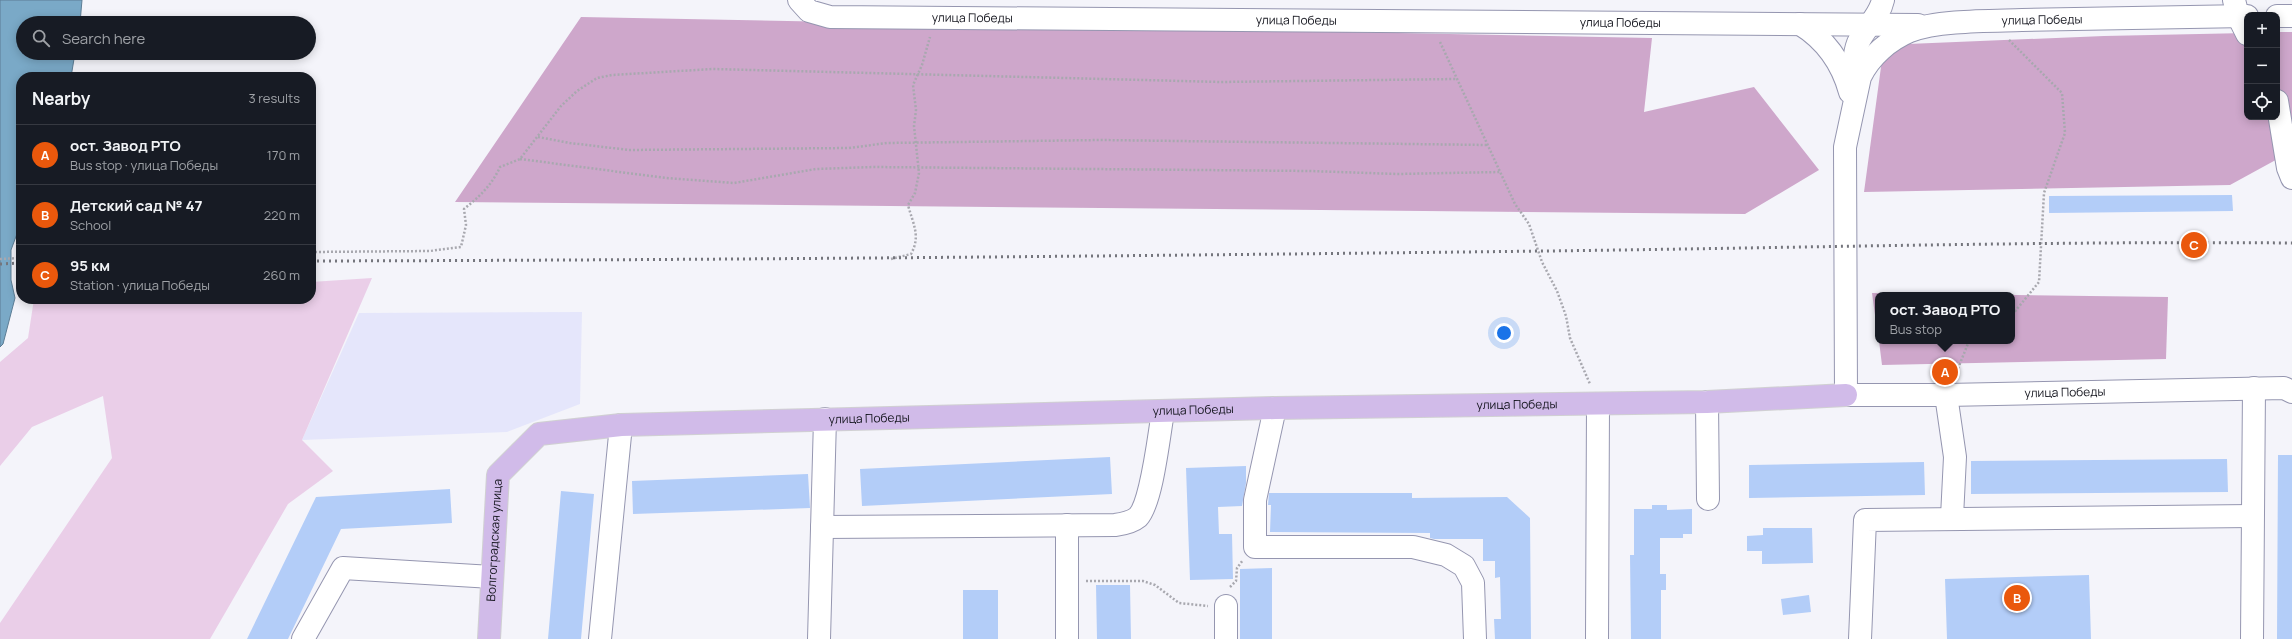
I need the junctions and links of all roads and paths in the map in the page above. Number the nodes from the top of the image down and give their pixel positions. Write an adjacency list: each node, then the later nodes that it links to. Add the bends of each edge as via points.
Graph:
1 (799, 0): 9 (street, улица Победы, via 809,11 830,17)
2 (1883, 0): 14 (street)
3 (2104, 0): 10 (street, via 2097,13)
4 (2113, 0): 5 (street, улица Победы, via 2129,13)
5 (2162, 12): 8 (street, улица Победы); 10 (street, улица Победы)
6 (2280, 16): 7 (street)
7 (2292, 16)
8 (2242, 17)
9 (953, 18): 12 (street, улица Победы); 16 (path, via 938,26 929,39 922,65)
10 (2084, 19): 11 (street, улица Победы)
11 (1991, 21): 15 (street, улица Победы); 31 (path, via 2062,93 2065,133 2044,193 2039,282)
12 (1433, 22): 13 (street, улица Победы); 17 (path)
13 (1800, 24): 14 (street, улица Победы); 18 (street, улица Победы, via 1819,38 1838,62)
14 (1872, 24): 15 (street, улица Победы); 18 (street, via 1863,35 1856,52)
15 (1936, 26): 18 (street, улица Победы, via 1911,31 1880,50 1865,67)
16 (915, 76): 17 (path, via 1075,77 1221,82); 20 (path, via 713,70 612,75 597,78 577,91 561,106); 21 (path, via 914,126)
17 (1457, 80): 22 (path)
18 (1853, 103): 35 (street, улица Победы, via 1844,169)
19 (2280, 119): 26 (street)
20 (538, 137): 21 (path, via 629,150 849,148 887,143); 23 (path)
21 (917, 143): 22 (path, via 1101,140); 24 (path)
22 (1488, 144): 25 (path)
23 (520, 159): 24 (path, via 666,178 734,183 816,169); 27 (path, via 500,168 494,181 464,209 466,225 460,247 430,251)
24 (919, 168): 25 (path, via 1397,174); 30 (path, via 915,194 908,205 916,229 916,242 911,254)
25 (1500, 172): 38 (path, via 1515,204 1529,224 1542,262 1557,291 1566,316 1570,338 1590,385)
26 (2292, 178)
27 (316, 252)
28 (0, 258): 29 (path)
29 (16, 258)
30 (891, 259)
31 (2015, 311)
32 (1968, 344): 36 (path)
33 (2254, 388): 34 (street, улица Победы); 36 (street, улица Победы); 45 (street)
34 (2289, 389)
35 (1846, 395): 36 (street, улица Победы); 37 (main road, улица Победы)
36 (1946, 395): 46 (street, via 1955,457)
37 (1707, 402): 38 (main road, улица Победы); 44 (street)
38 (1592, 404): 39 (main road, улица Победы); 60 (street)
39 (1275, 408): 40 (main road, улица Победы); 49 (street, via 1255,500)
40 (1163, 412): 41 (main road, улица Победы); 47 (street, via 1149,492 1138,517 1127,523 1115,525)
41 (825, 419): 42 (main road, улица Победы); 48 (street)
42 (621, 425): 43 (main road, улица Победы); 55 (street)
43 (539, 434): 50 (main road, Волгоградская улица, via 498,475)
44 (1708, 499)
45 (2252, 516): 46 (street); 62 (street)
46 (1952, 517): 61 (street, via 1865,520)
47 (1067, 525): 48 (street); 51 (street)
48 (822, 527): 56 (street)
49 (1255, 547): 52 (path, via 1237,568 1236,581 1226,592); 59 (street, via 1413,548 1446,555 1464,566 1473,582)
50 (492, 577): 53 (street, via 343,568); 54 (main road, Волгоградская улица)
51 (1067, 581): 52 (path, via 1143,581 1155,585 1179,603); 57 (street)
52 (1226, 606): 58 (street)
53 (304, 639)
54 (489, 639)
55 (600, 639)
56 (819, 639)
57 (1067, 639)
58 (1226, 639)
59 (1475, 639)
60 (1597, 639)
61 (1860, 639)
62 (2252, 639)

